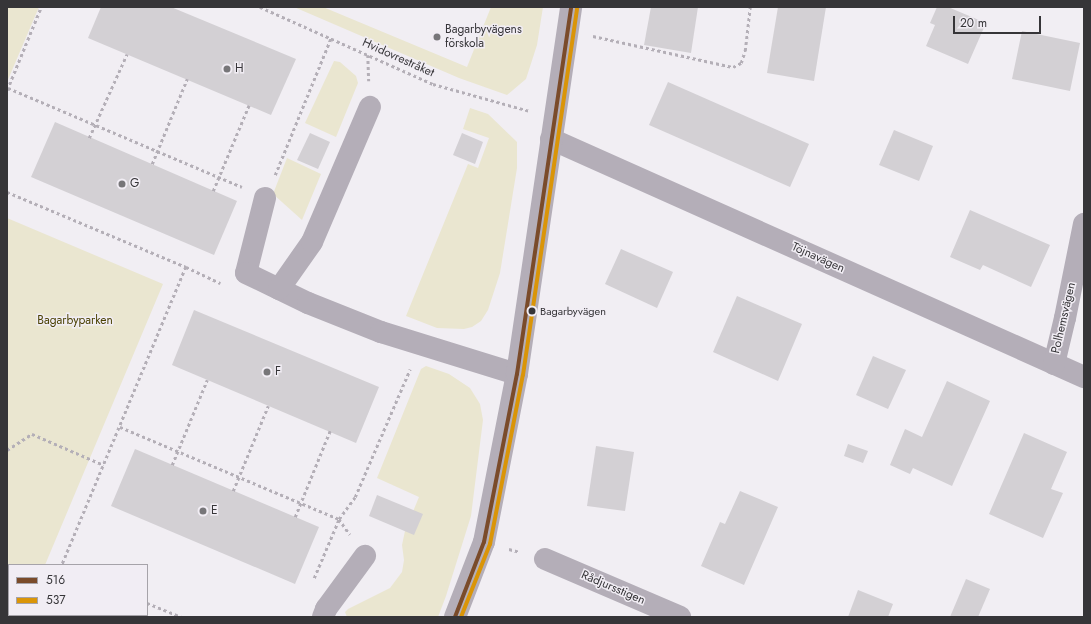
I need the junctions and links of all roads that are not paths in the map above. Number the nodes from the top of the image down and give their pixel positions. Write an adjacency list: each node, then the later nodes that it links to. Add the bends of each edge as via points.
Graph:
1 (571, 7): 3 (street)
2 (370, 107): 6 (street, via 312,242)
3 (551, 139): 7 (street, Töjnavägen); 8 (street)
4 (265, 198): 6 (street, via 246,273)
5 (1084, 224): 7 (street, Polhemsvägen)
6 (279, 289): 8 (street, via 381,332)
7 (1054, 364): 9 (street, Töjnavägen)
8 (517, 374): 13 (street, via 484,542)
9 (1084, 376)
10 (365, 556): 12 (street, via 326,609)
11 (545, 559): 14 (street, Rådjursstigen)
12 (323, 617)
13 (456, 617)
14 (680, 617)

